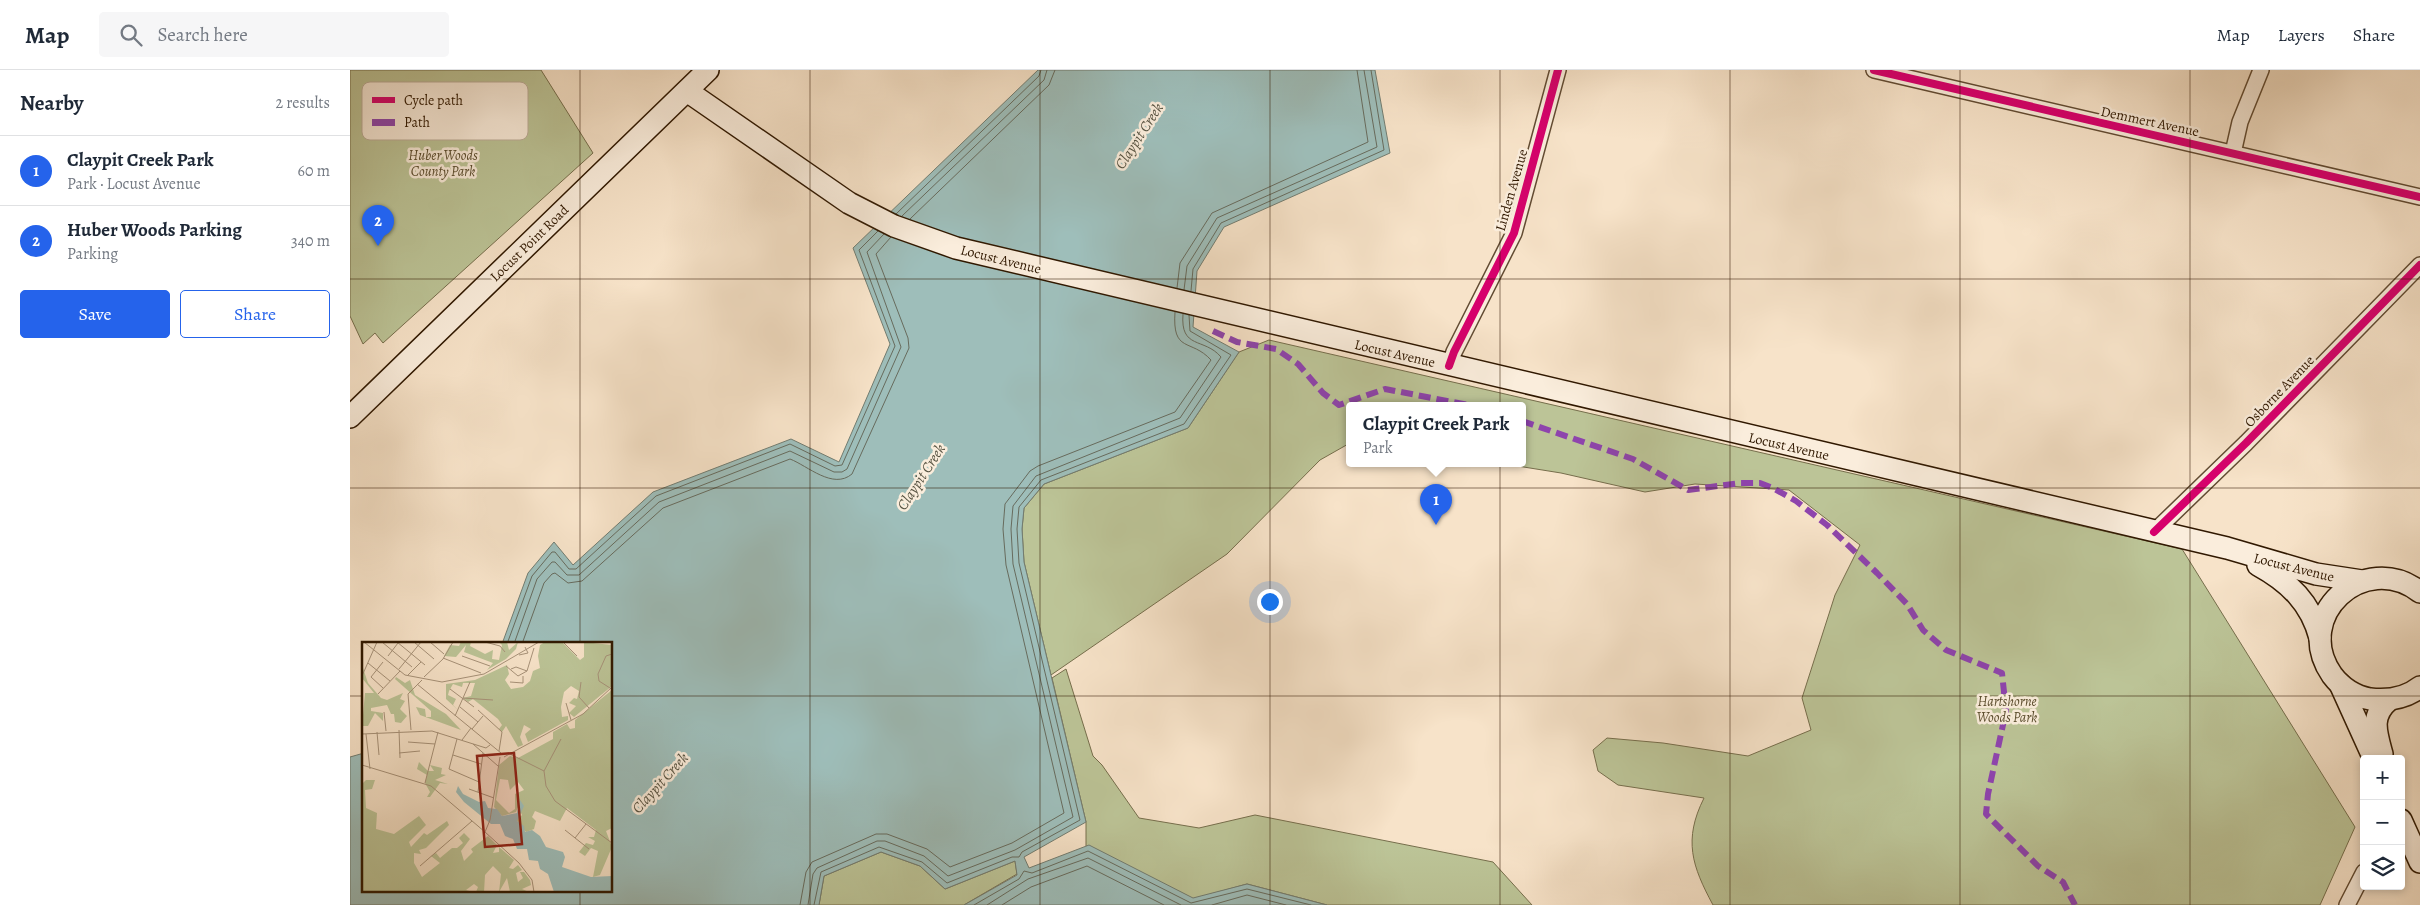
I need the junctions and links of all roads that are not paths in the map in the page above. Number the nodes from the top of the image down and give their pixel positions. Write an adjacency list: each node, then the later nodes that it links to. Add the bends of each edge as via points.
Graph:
1 (708, 70): 5 (main road, Locust Point Road)
2 (1558, 70): 9 (street, Linden Avenue, via 1514,233)
3 (1874, 70): 6 (street, Demmert Avenue)
4 (2261, 70): 6 (street, via 2240,122)
5 (687, 91): 9 (main road, Locust Avenue, via 823,187 876,218 926,239); 10 (main road, Locust Point Road)
6 (2233, 153): 7 (street, Demmert Avenue)
7 (2420, 197)
8 (2420, 265): 11 (street, Osborne Avenue)
9 (1449, 366): 11 (main road, Locust Avenue)
10 (350, 417)
11 (2154, 532): 12 (main road, Locust Avenue)
12 (2227, 548): 13 (main road, Locust Avenue, via 2316,574); 15 (main road, Locust Avenue, via 2276,576 2298,593)
13 (2362, 581): 14 (main road, Locust Avenue, via 2393,579); 15 (main road, via 2346,589 2329,606)
14 (2420, 591)
15 (2320, 639): 16 (main road, Locust Avenue, via 2328,668)
16 (2340, 684): 18 (main road, via 2365,698); 19 (main road, Locust Avenue)
17 (2420, 687): 18 (main road)
18 (2389, 700): 20 (main road, via 2379,710 2375,721)
19 (2372, 755)
20 (2383, 755)
21 (2405, 829): 22 (main road)
22 (2420, 862)
23 (2360, 880): 24 (street)
24 (2347, 905)

